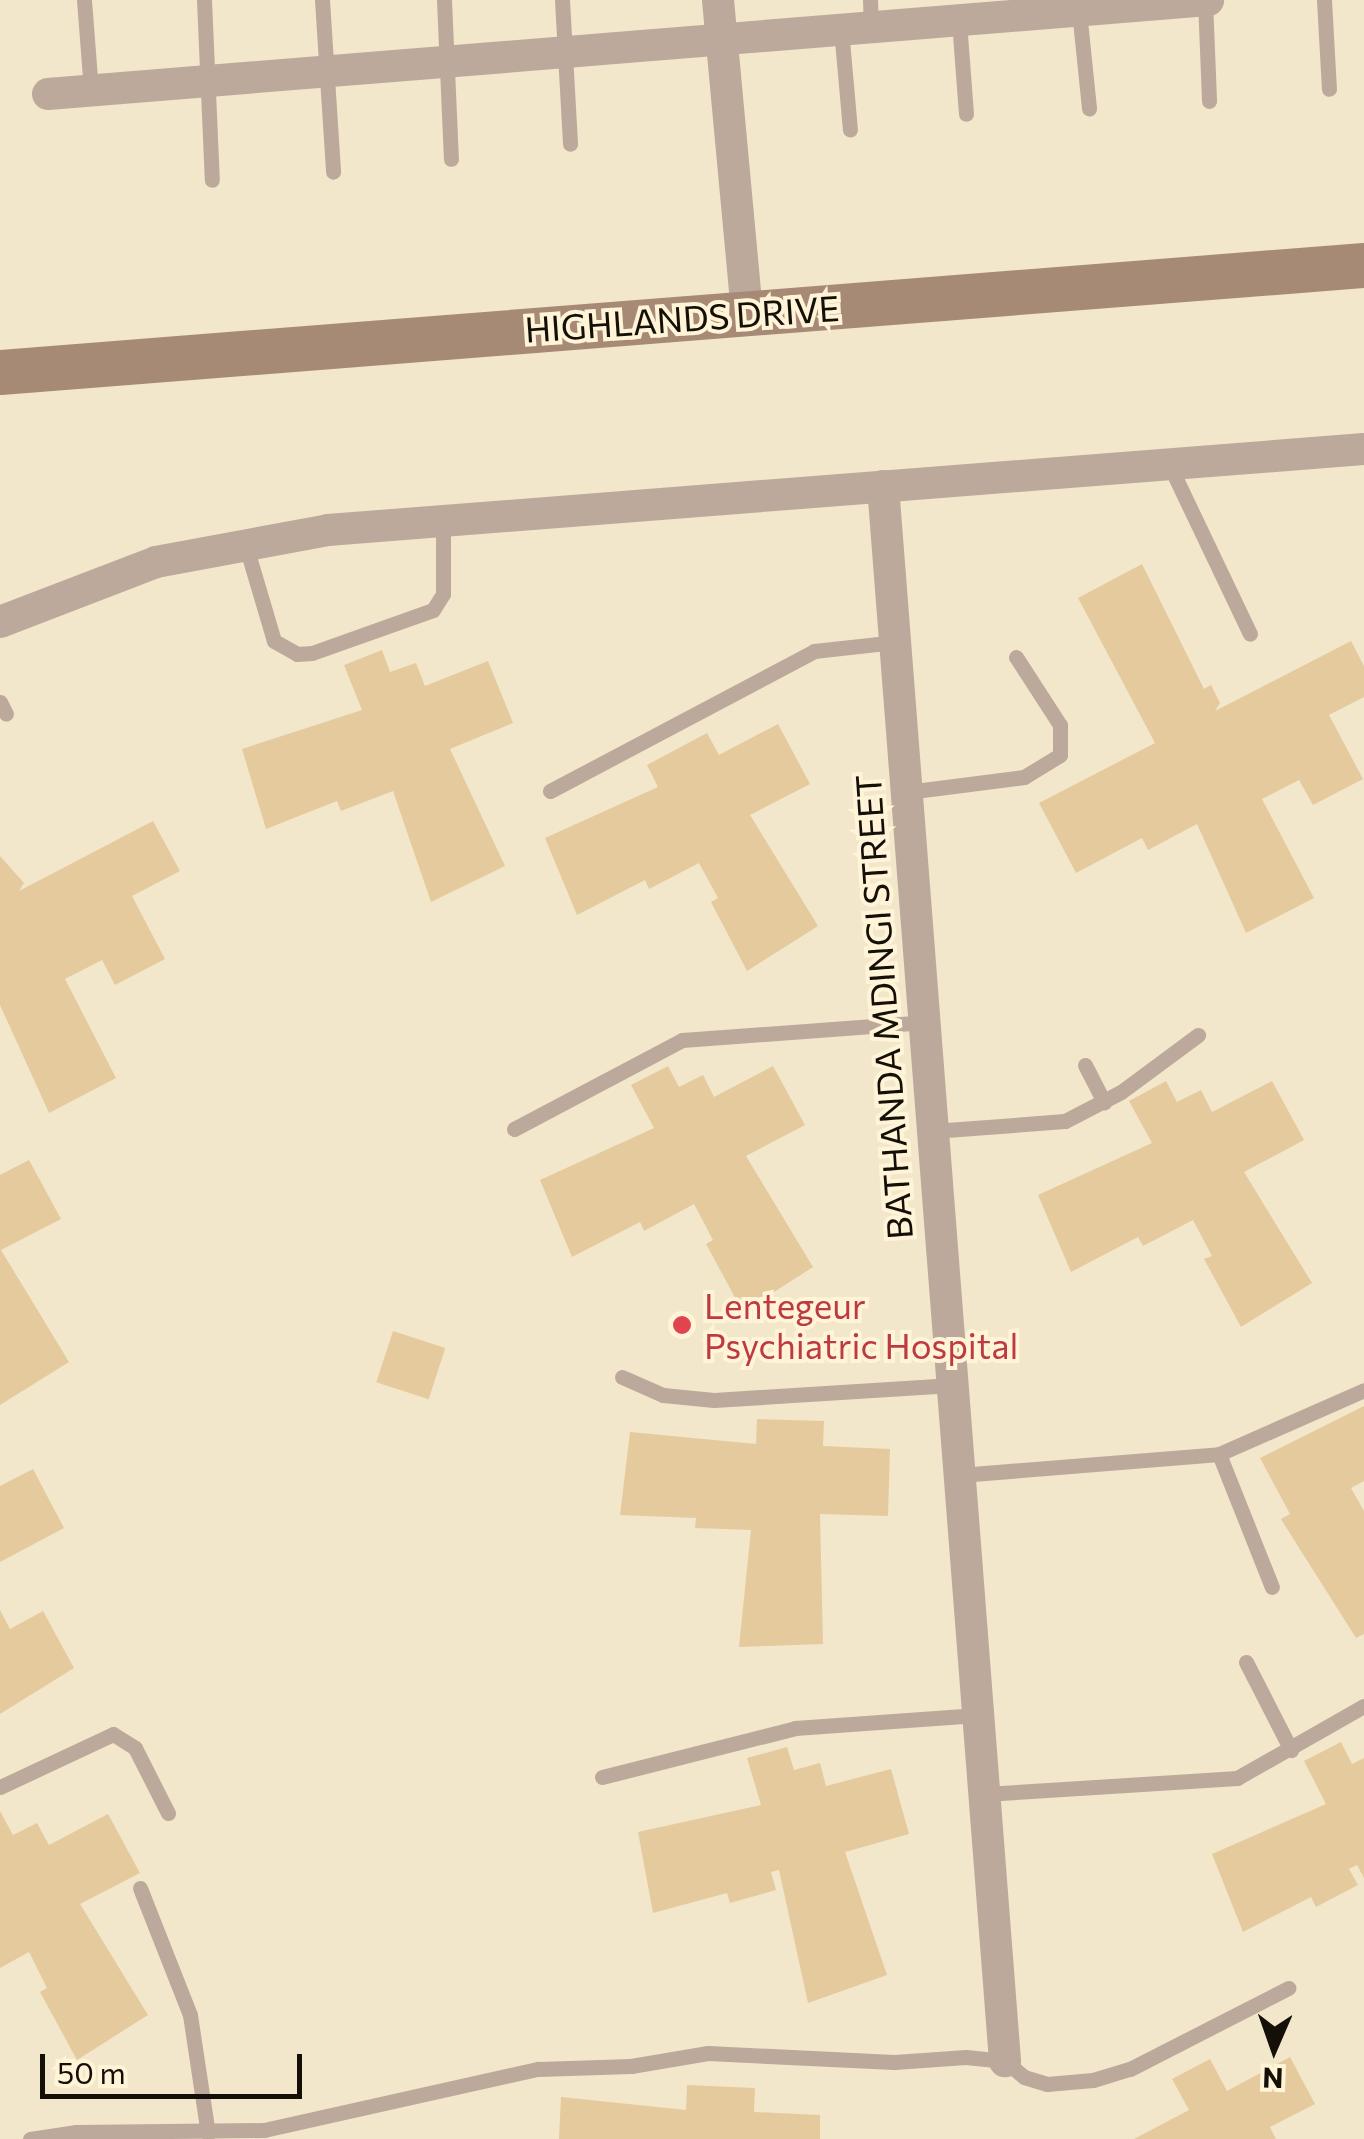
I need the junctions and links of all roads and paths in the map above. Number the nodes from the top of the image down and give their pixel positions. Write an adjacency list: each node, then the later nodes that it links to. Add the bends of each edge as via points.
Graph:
1 (84, 0): 20 (lane)
2 (204, 0): 18 (lane)
3 (322, 0): 17 (lane)
4 (444, 0): 16 (lane)
5 (562, 0): 15 (lane)
6 (718, 0): 14 (street)
7 (1206, 0): 9 (street); 22 (lane)
8 (1324, 0): 19 (lane)
9 (1114, 4): 11 (street)
10 (993, 8): 11 (street); 13 (street)
11 (1079, 11): 23 (lane)
12 (861, 18): 13 (street); 14 (street); 25 (lane)
13 (959, 21): 24 (lane)
14 (723, 38): 15 (street); 31 (street)
15 (565, 53): 16 (street); 26 (lane)
16 (447, 62): 17 (street); 27 (lane)
17 (327, 72): 18 (street); 28 (lane)
18 (209, 82): 20 (street); 29 (lane)
19 (1329, 89)
20 (92, 90): 21 (street)
21 (48, 94)
22 (1209, 101)
23 (1088, 108)
24 (966, 114)
25 (850, 130)
26 (570, 144)
27 (452, 159)
28 (333, 172)
29 (212, 180)
30 (1364, 266): 31 (main road, HIGHLANDS DRIVE)
31 (748, 313): 32 (main road, HIGHLANDS DRIVE)
32 (0, 372)
33 (1364, 449): 34 (street)
34 (1169, 464): 35 (street); 39 (lane)
35 (883, 486): 36 (street); 40 (street, BATHANDA MDINGI STREET)
36 (443, 521): 37 (street); 37 (lane, via 445,574 433,610 312,653 274,642)
37 (245, 543): 38 (street, via 156,562)
38 (0, 622)
39 (1250, 634)
40 (895, 642): 42 (lane, via 814,651); 43 (street, BATHANDA MDINGI STREET)
41 (1016, 657): 43 (lane, via 1060,725 1060,755 1024,777)
42 (550, 791)
43 (907, 792): 44 (street, BATHANDA MDINGI STREET)
44 (925, 1022): 48 (lane, via 682,1040); 49 (street, BATHANDA MDINGI STREET)
45 (1198, 1034): 47 (lane)
46 (1084, 1066): 47 (lane)
47 (1104, 1102): 49 (lane, via 1038,1126)
48 (514, 1129)
49 (933, 1131): 51 (street, BATHANDA MDINGI STREET)
50 (622, 1377): 51 (lane, via 663,1395 714,1400)
51 (952, 1385): 54 (street, BATHANDA MDINGI STREET)
52 (1364, 1390): 53 (lane)
53 (1219, 1454): 54 (lane); 55 (lane)
54 (960, 1476): 58 (street, BATHANDA MDINGI STREET)
55 (1272, 1587)
56 (1246, 1662): 59 (lane)
57 (1364, 1706): 59 (lane)
58 (978, 1714): 60 (lane, via 795,1728); 62 (street, BATHANDA MDINGI STREET)
59 (1291, 1750): 62 (lane, via 1224,1780)
60 (602, 1777)
61 (0, 1787): 63 (lane, via 113,1734 134,1748)
62 (984, 1794): 66 (street, BATHANDA MDINGI STREET)
63 (168, 1814)
64 (140, 1888): 67 (lane, via 190,2016)
65 (1288, 1988): 66 (lane, via 1130,2069 1093,2080 1036,2082)
66 (1005, 2061): 67 (lane, via 708,2053 631,2066 538,2069 342,2116)
67 (208, 2134): 68 (lane, via 76,2132)
68 (30, 2139)

